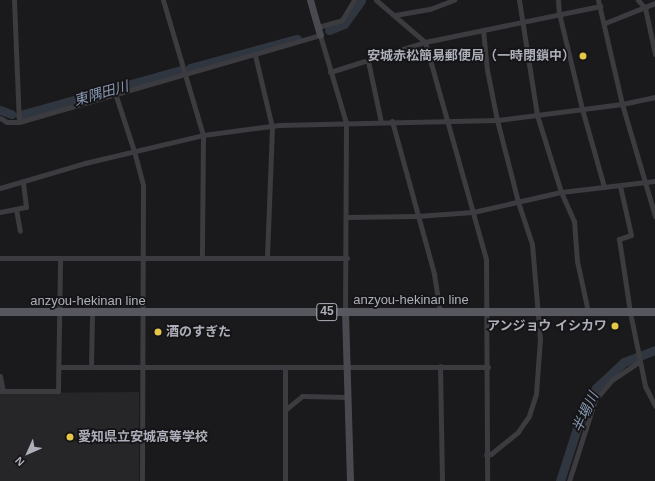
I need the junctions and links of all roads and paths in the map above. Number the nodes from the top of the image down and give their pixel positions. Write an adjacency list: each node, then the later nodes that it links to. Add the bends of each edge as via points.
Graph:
1 (14, 0): 36 (street)
2 (163, 0): 26 (street)
3 (310, 0): 18 (street)
4 (354, 0): 18 (street, via 342,20)
5 (376, 0): 15 (street)
6 (454, 0): 15 (street, via 430,9)
7 (519, 0): 16 (street)
8 (558, 0): 14 (street)
9 (598, 0): 12 (street)
10 (638, 0): 13 (street)
11 (655, 3): 13 (street)
12 (600, 6): 14 (street); 17 (street)
13 (645, 8): 17 (street); 22 (street)
14 (559, 13): 16 (street); 30 (street)
15 (395, 15): 21 (street)
16 (522, 21): 19 (street); 31 (street)
17 (605, 23): 29 (street)
18 (318, 27): 20 (street)
19 (483, 30): 21 (street); 34 (street, via 487,70)
20 (320, 35): 23 (street); 25 (street)
21 (424, 42): 24 (street); 33 (street)
22 (655, 54)
23 (255, 55): 26 (street); 39 (street)
24 (368, 61): 25 (street); 37 (street)
25 (330, 72): 38 (street)
26 (185, 75): 27 (street); 40 (street)
27 (116, 96): 36 (street); 41 (street)
28 (655, 97): 29 (street)
29 (622, 104): 30 (street); 44 (street)
30 (582, 109): 31 (street); 46 (street)
31 (537, 115): 34 (street); 48 (street)
32 (0, 118): 36 (street, via 7,122)
33 (446, 120): 34 (street); 35 (street); 52 (street)
34 (497, 120): 49 (street)
35 (392, 121): 37 (street); 54 (street)
36 (19, 122)
37 (381, 122): 38 (street)
38 (346, 123): 39 (street); 53 (street)
39 (272, 126): 40 (street); 58 (street)
40 (203, 136): 41 (street); 61 (street)
41 (134, 151): 42 (street); 57 (street, via 143,185)
42 (23, 181): 47 (street); 50 (street, via 26,207)
43 (655, 181): 44 (street)
44 (645, 183): 45 (street); 55 (street)
45 (620, 186): 46 (street); 69 (street, via 631,235 619,239)
46 (604, 187): 48 (street)
47 (0, 188)
48 (562, 192): 49 (street); 68 (street, via 575,226 577,261)
49 (518, 202): 52 (street); 67 (street, via 532,244)
50 (16, 209): 51 (street); 56 (street)
51 (0, 212)
52 (473, 212): 54 (street); 66 (street, via 486,259)
53 (347, 216): 54 (street); 62 (street)
54 (417, 216): 73 (street, via 434,274)
55 (655, 216)
56 (20, 231)
57 (142, 257): 60 (street); 61 (street); 72 (street)
58 (267, 257): 61 (street); 62 (street)
59 (0, 258): 60 (street)
60 (60, 258): 64 (street)
61 (202, 258)
62 (347, 258): 65 (street)
63 (0, 312): 64 (main road, anzyou-hekinan line / 45)
64 (59, 312): 71 (main road, anzyou-hekinan line / 45); 78 (street)
65 (345, 312): 72 (main road, anzyou-hekinan line / 45); 73 (main road, anzyou-hekinan line / 45); 80 (street)
66 (488, 312): 67 (main road, anzyou-hekinan line / 45); 73 (main road, anzyou-hekinan line / 45); 81 (street)
67 (538, 312): 68 (main road, anzyou-hekinan line / 45); 87 (street, via 540,339 533,407 518,432 491,454)
68 (588, 312): 69 (main road, anzyou-hekinan line / 45)
69 (630, 312): 70 (main road, anzyou-hekinan line / 45); 74 (street)
70 (655, 312)
71 (92, 313): 72 (main road, anzyou-hekinan line / 45); 75 (street)
72 (142, 313): 76 (street)
73 (440, 313)
74 (639, 362): 85 (street, via 645,386); 93 (street, via 612,380 595,400)
75 (92, 366): 76 (street); 78 (street)
76 (142, 366): 79 (street); 88 (street)
77 (440, 366): 80 (street); 81 (street); 91 (street)
78 (59, 367): 83 (street, via 58,391)
79 (285, 367): 80 (street); 86 (street)
80 (347, 367): 84 (street)
81 (488, 367): 87 (street)
82 (0, 376): 83 (street)
83 (1, 391)
84 (348, 397): 86 (street, via 302,396); 90 (street)
85 (655, 406)
86 (285, 410): 89 (street)
87 (486, 454): 92 (street)
88 (142, 481)
89 (285, 481)
90 (350, 481)
91 (442, 481)
92 (487, 481)
93 (569, 481)

